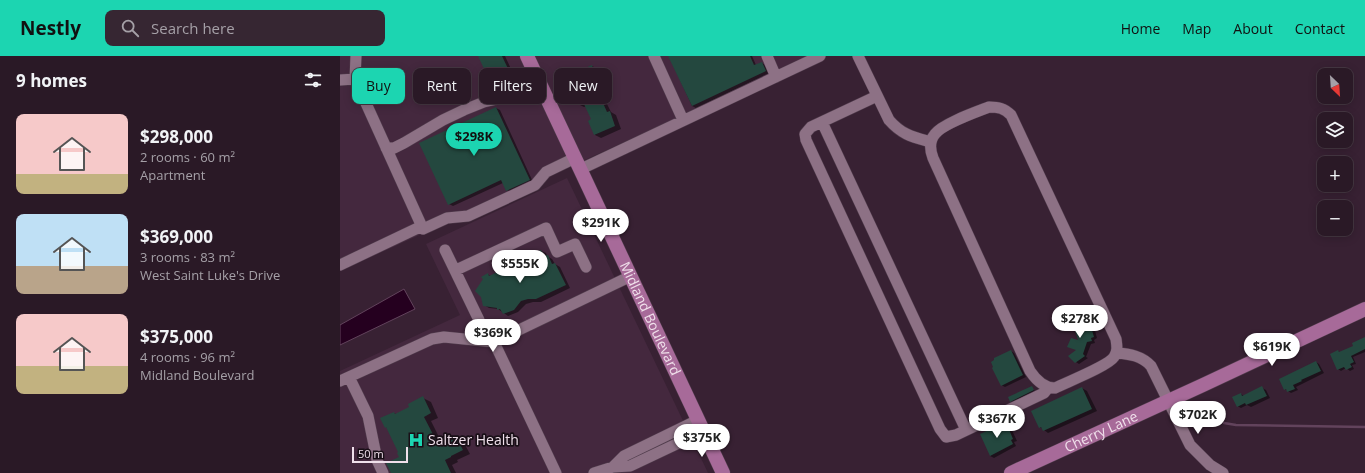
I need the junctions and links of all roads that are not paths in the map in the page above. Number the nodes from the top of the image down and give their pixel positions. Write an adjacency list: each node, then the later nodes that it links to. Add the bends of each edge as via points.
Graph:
1 (350, 56): 7 (street)
2 (527, 56): 8 (main road, Midland Boulevard)
3 (654, 56): 16 (street)
4 (767, 56): 9 (street)
5 (820, 56): 9 (street)
6 (858, 56): 12 (street)
7 (356, 61)
8 (533, 68)
9 (776, 76): 16 (street)
10 (340, 80): 11 (street)
11 (352, 80)
12 (877, 96): 17 (street); 18 (street, via 896,128 907,135)
13 (546, 97): 20 (main road, Midland Boulevard)
14 (366, 104): 19 (street)
15 (479, 104): 19 (street, via 443,120 394,148)
16 (683, 120): 20 (street)
17 (822, 122): 35 (street); 35 (street, via 811,127 806,134 806,140 940,429 946,437)
18 (931, 142): 30 (street, via 939,130 989,107 998,107 1011,115 1116,339); 32 (street, via 932,158 1030,371)
19 (386, 148): 21 (street)
20 (578, 163): 21 (street, via 546,172 535,186 468,216 447,218 424,229); 26 (main road, Midland Boulevard)
21 (422, 226): 23 (street)
22 (445, 250): 25 (street)
23 (340, 265)
24 (586, 267): 25 (street, via 575,244 557,252 546,228)
25 (456, 270): 28 (street)
26 (631, 276): 29 (street); 34 (main road, Midland Boulevard)
27 (1365, 309): 33 (main road, Cherry Lane)
28 (479, 320)
29 (494, 342): 31 (street, via 444,337 432,339); 37 (street)
30 (1117, 353): 32 (street, via 1109,363 1055,388); 33 (street, via 1135,356 1149,363)
31 (345, 379): 36 (street, via 368,416 377,460)
32 (1048, 388): 35 (street, via 1044,393)
33 (1168, 401): 40 (main road, Cherry Lane); 41 (street, via 1190,445 1210,465)
34 (701, 426): 38 (street, via 624,456 613,467); 39 (main road, Midland Boulevard)
35 (966, 430)
36 (383, 473)
37 (556, 473)
38 (594, 473)
39 (723, 473)
40 (1011, 473)
41 (1223, 473)

